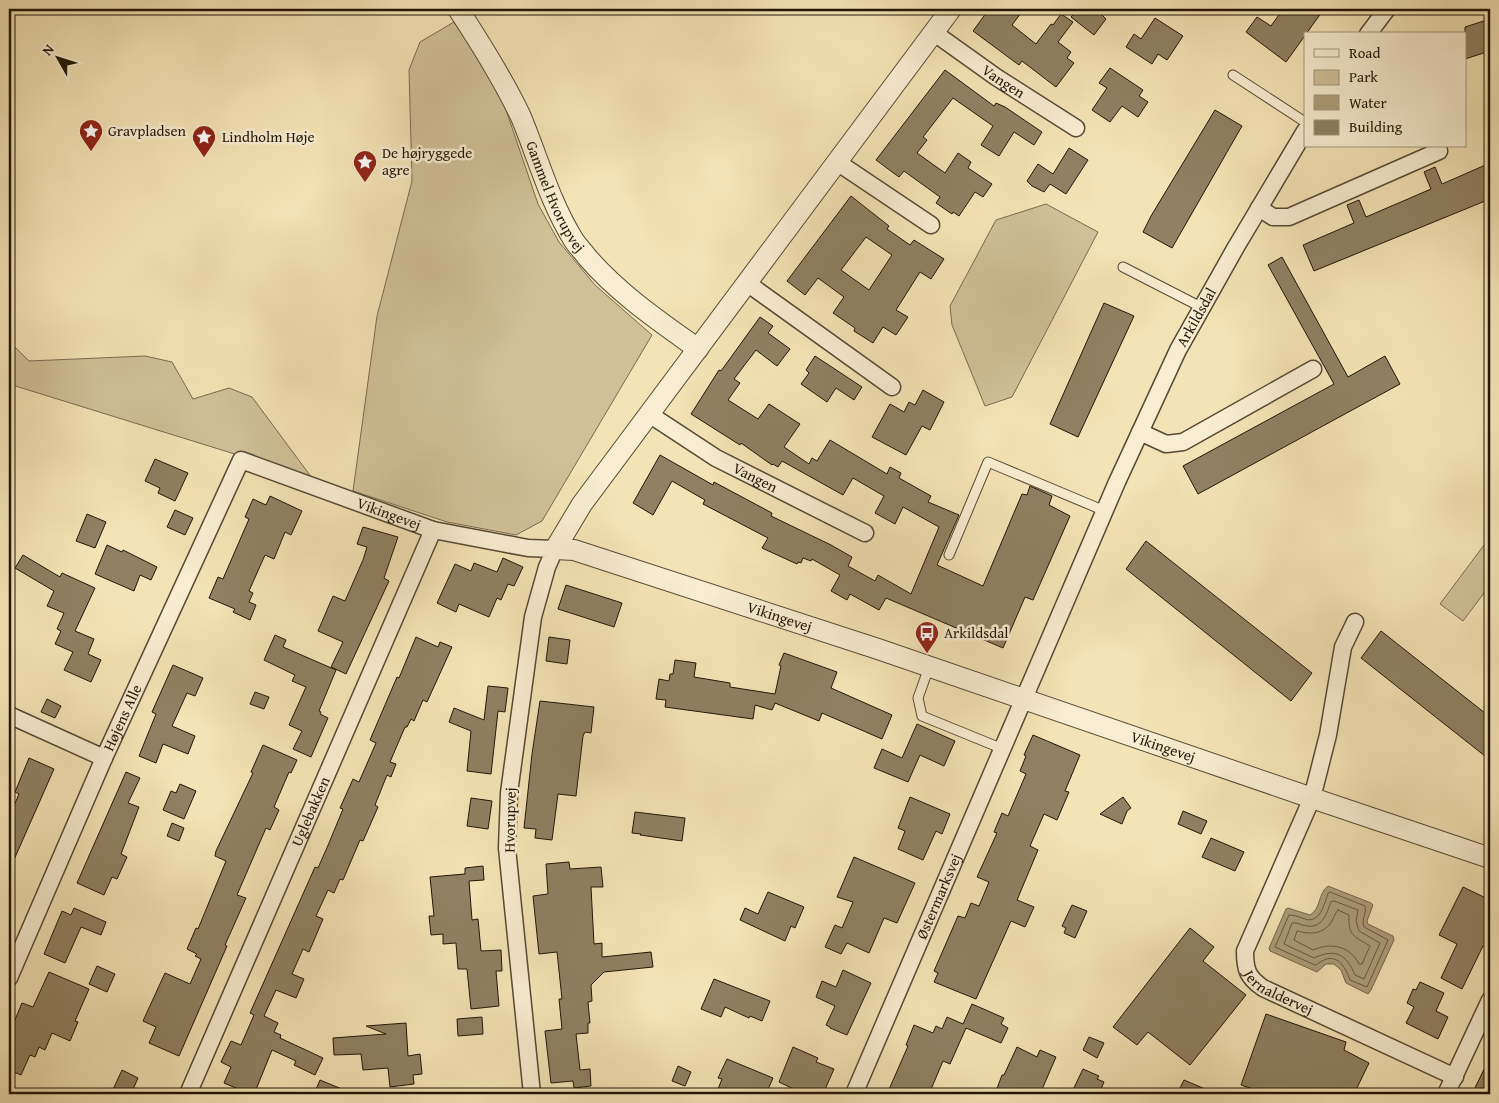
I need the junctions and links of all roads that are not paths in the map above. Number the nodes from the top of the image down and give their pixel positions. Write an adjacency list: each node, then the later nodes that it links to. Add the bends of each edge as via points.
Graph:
1 (458, 9): 17 (street, Gammel Hvorupvej, via 508,90 574,240 630,301)
2 (951, 9): 4 (street)
3 (1387, 9): 5 (street)
4 (933, 32): 8 (street, Vangen); 11 (street)
5 (1370, 32)
6 (1233, 75): 7 (lane)
7 (1304, 121)
8 (1076, 128)
9 (1304, 133): 12 (street, Arkildsdal)
10 (1439, 151): 12 (street, via 1289,217 1273,216)
11 (837, 162): 13 (street); 15 (street)
12 (1259, 208): 16 (street, Arkildsdal)
13 (931, 226)
14 (1123, 267): 16 (lane)
15 (747, 284): 17 (street); 19 (street)
16 (1202, 307): 21 (street, Arkildsdal)
17 (698, 349): 20 (street)
18 (1313, 369): 21 (street, via 1182,442 1166,444)
19 (892, 387)
20 (649, 414): 25 (street, Vangen, via 716,458); 26 (street, via 582,504)
21 (1140, 432): 23 (street, Arkildsdal)
22 (241, 460): 24 (street, Vikingevej); 33 (street, Højens Alle)
23 (1105, 511): 27 (lane, via 988,462); 30 (street, Arkildsdal)
24 (433, 530): 26 (street, Vikingevej, via 528,548); 39 (street, Uglebakken)
25 (865, 533)
26 (555, 549): 29 (street, Vikingevej, via 574,550); 40 (street, Hvorupvej, via 533,617 508,793 507,848)
27 (949, 555)
28 (1355, 622): 34 (street, via 1343,647 1328,735)
29 (929, 668): 30 (street, Vikingevej); 32 (lane, via 918,698 922,716)
30 (1025, 700): 32 (street, Østermarksvej); 34 (street, Vikingevej)
31 (9, 715): 33 (street)
32 (1003, 750): 41 (street, Østermarksvej)
33 (104, 758): 36 (street, Højens Alle)
34 (1312, 798): 35 (street, Vikingevej); 38 (street, Jernaldervej, via 1245,951 1245,967 1253,981 1263,988)
35 (1490, 858)
36 (9, 978)
37 (1490, 1000): 38 (street)
38 (1454, 1077): 42 (street)
39 (188, 1094)
40 (532, 1094)
41 (854, 1094)
42 (1446, 1094)

